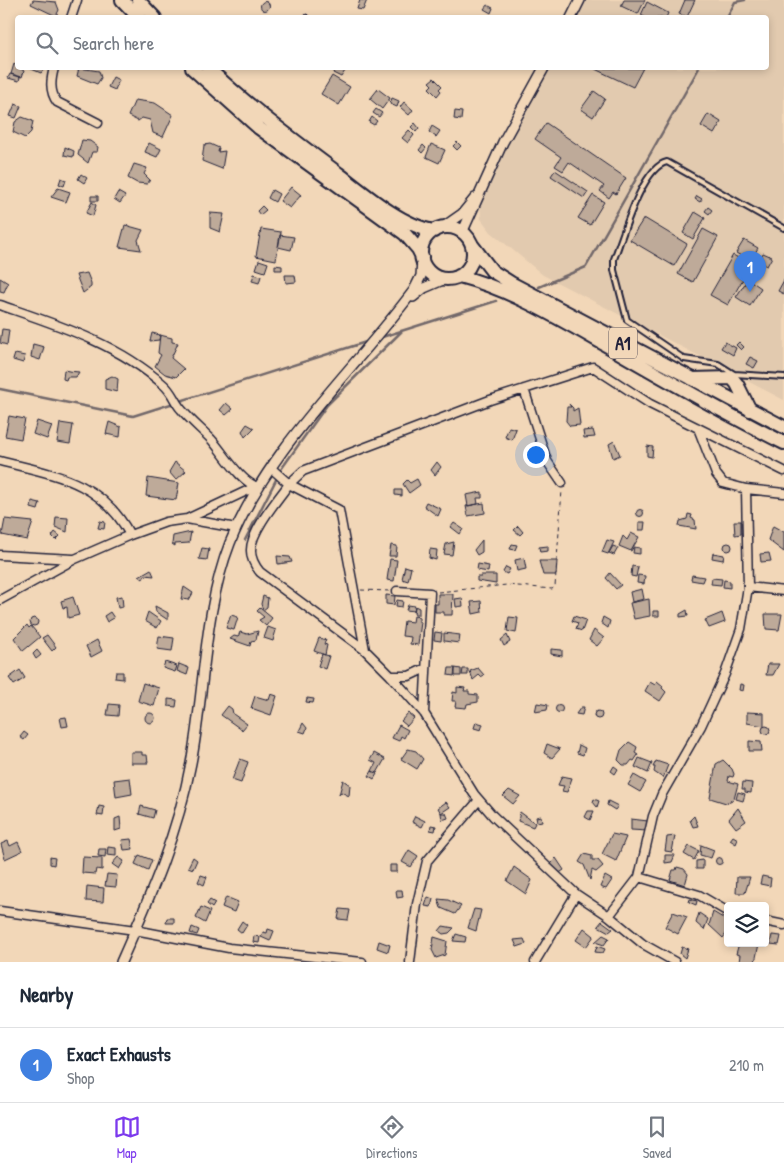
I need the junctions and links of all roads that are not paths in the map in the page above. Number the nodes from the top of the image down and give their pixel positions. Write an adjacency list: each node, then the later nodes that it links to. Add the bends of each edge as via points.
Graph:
1 (76, 0): 5 (street)
2 (122, 0): 6 (highway)
3 (138, 0): 7 (highway)
4 (580, 0): 8 (street)
5 (72, 15)
6 (136, 15)
7 (152, 15)
8 (572, 15)
9 (54, 70): 13 (street, via 52,87 57,102)
10 (194, 70): 19 (highway, via 259,128 405,234)
11 (210, 70): 16 (highway, via 264,118 360,190 412,224)
12 (543, 70): 14 (street)
13 (98, 123)
14 (477, 196): 16 (street, via 462,214); 17 (street)
15 (784, 228): 26 (lane, via 667,162 656,167 646,178 614,259 627,320 684,359 718,364)
16 (438, 230): 17 (highway, via 453,228); 19 (highway, via 424,242)
17 (462, 232): 18 (highway, A1)
18 (472, 245): 20 (highway, via 471,263); 25 (highway, A1, via 492,271 511,283)
19 (422, 258): 21 (highway, via 431,273); 23 (street, via 421,276)
20 (458, 276): 21 (highway); 31 (highway, A1, via 507,293)
21 (445, 279): 23 (street, via 424,288)
22 (0, 305): 37 (street, via 81,333 127,358 163,384 175,396 179,407 225,454 238,473)
23 (403, 305): 33 (street)
24 (784, 378): 26 (lane)
25 (692, 379): 26 (highway, A1); 26 (highway)
26 (728, 383): 28 (highway, A1); 28 (highway, via 737,384)
27 (524, 389): 30 (street, via 593,367 650,404); 35 (street, via 547,461); 36 (street, via 303,471)
28 (750, 410): 29 (highway, A1)
29 (784, 427)
30 (698, 428): 34 (street); 38 (street, via 720,481)
31 (784, 443)
32 (0, 461): 42 (street, via 79,483 114,510)
33 (271, 468): 36 (street); 37 (street)
34 (784, 471)
35 (562, 483)
36 (289, 484): 49 (street, via 339,510); 49 (street, via 256,532 251,551 254,564 260,572)
37 (256, 487): 40 (street); 41 (street)
38 (746, 489): 39 (street); 45 (street)
39 (784, 493)
40 (187, 519): 41 (street); 42 (street, via 166,522)
41 (236, 528): 61 (street, via 223,564 214,605 183,803 173,839)
42 (130, 535): 44 (street)
43 (0, 555): 44 (street)
44 (75, 559): 48 (street)
45 (748, 587): 47 (street); 54 (street, via 741,629 729,666 662,794 653,816)
46 (397, 591): 50 (street, via 430,593)
47 (784, 591)
48 (0, 600)
49 (365, 650): 51 (street)
50 (426, 668): 51 (street, via 409,676); 52 (street)
51 (391, 676): 52 (street)
52 (424, 713): 53 (street)
53 (479, 800): 55 (street); 66 (street, via 427,860 417,904)
54 (639, 877): 56 (street, via 699,895); 58 (street)
55 (576, 894): 58 (street); 67 (street)
56 (724, 910)
57 (0, 911): 61 (street)
58 (609, 916): 68 (street, via 643,944)
59 (769, 922): 60 (street)
60 (784, 925)
61 (135, 930): 62 (street); 63 (street)
62 (281, 954): 64 (street); 65 (street)
63 (121, 962)
64 (283, 962)
65 (362, 962)
66 (410, 962)
67 (535, 962)
68 (675, 962)

